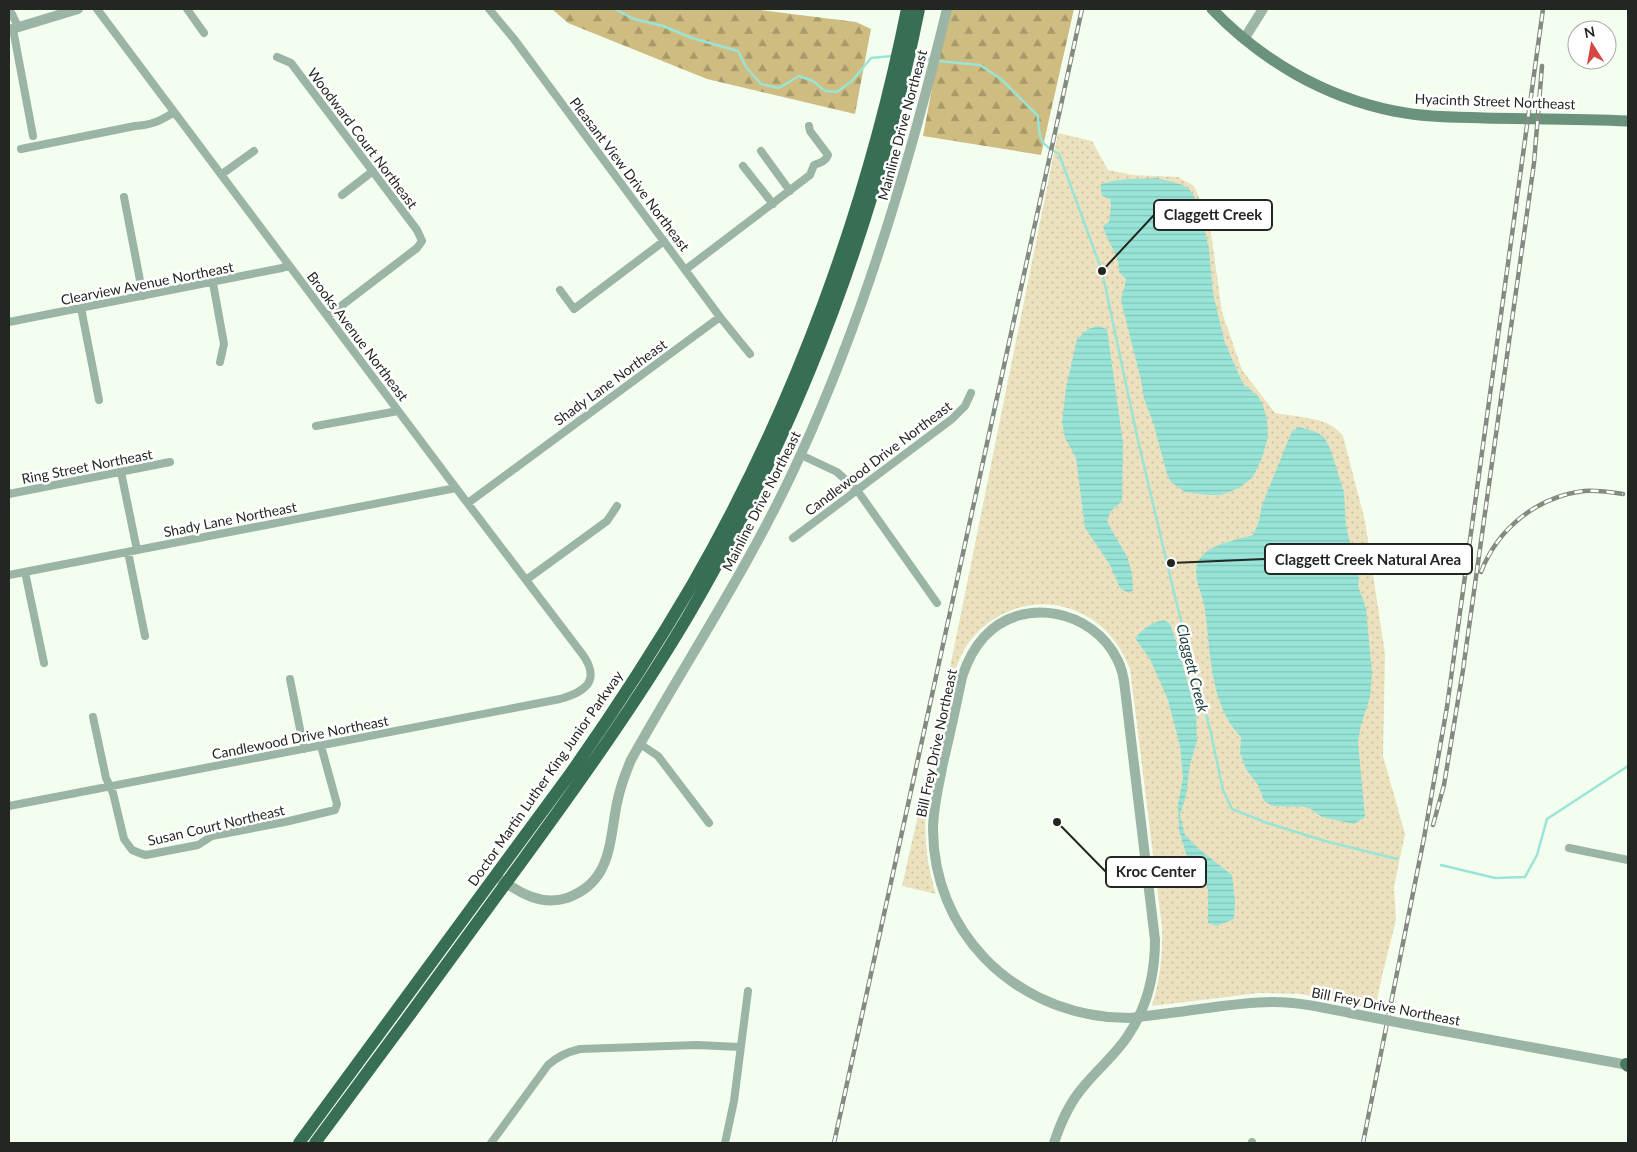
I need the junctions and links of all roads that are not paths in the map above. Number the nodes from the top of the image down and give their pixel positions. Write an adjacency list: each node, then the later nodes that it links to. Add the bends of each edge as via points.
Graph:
1 (78, 9): 11 (street)
2 (97, 9): 17 (street, Brooks Avenue Northeast)
3 (187, 9): 13 (street)
4 (489, 9): 31 (street, Pleasant View Drive Northeast)
5 (907, 9): 12 (highway, Doctor Martin Luther King Junior Parkway)
6 (919, 9): 12 (highway, Doctor Martin Luther King Junior Parkway)
7 (947, 9): 47 (street, Mainline Drive Northeast, via 906,168 874,270)
8 (1212, 9): 14 (main road, Hyacinth Street Northeast)
9 (1263, 9): 14 (street)
10 (9, 10): 11 (street)
11 (13, 29): 20 (street)
12 (909, 32): 16 (highway, Doctor Martin Luther King Junior Parkway)
13 (204, 33)
14 (1244, 39): 18 (main road, Hyacinth Street Northeast, via 1317,86 1346,98 1395,111 1448,117)
15 (277, 57): 25 (street, Woodward Court Northeast, via 291,63)
16 (897, 81): 75 (highway, Doctor Martin Luther King Junior Parkway, via 829,286 752,471 692,584 612,715); 76 (highway, Doctor Martin Luther King Junior Parkway, via 876,184 844,281 795,404 757,486 713,571 654,671)
17 (174, 112): 21 (street, via 151,125); 26 (street, Brooks Avenue Northeast)
18 (1628, 121)
19 (809, 126): 27 (street, via 828,155)
20 (33, 136)
21 (21, 149)
22 (254, 151): 26 (street)
23 (761, 151): 27 (street)
24 (743, 166): 30 (street)
25 (373, 171): 28 (street); 38 (street, Woodward Court Northeast, via 422,241)
26 (222, 174): 32 (street, Brooks Avenue Northeast)
27 (790, 191): 30 (street)
28 (342, 195)
29 (124, 197): 36 (street)
30 (773, 204): 33 (street)
31 (664, 241): 33 (street, Pleasant View Drive Northeast); 35 (street, via 574,309)
32 (289, 265): 34 (street, Clearview Avenue Northeast); 38 (street, Brooks Avenue Northeast)
33 (686, 270): 39 (street, Pleasant View Drive Northeast)
34 (213, 283): 36 (street, Clearview Avenue Northeast); 42 (street, via 224,344)
35 (560, 290)
36 (143, 296): 37 (street, Clearview Avenue Northeast)
37 (82, 308): 40 (street, Clearview Avenue Northeast); 44 (street)
38 (328, 316): 45 (street, Brooks Avenue Northeast)
39 (720, 317): 41 (street, Pleasant View Drive Northeast); 53 (street, Shady Lane Northeast)
40 (9, 322)
41 (750, 354)
42 (220, 362)
43 (971, 393): 51 (street, Candlewood Drive Northeast, via 959,412)
44 (99, 400)
45 (398, 410): 46 (street); 50 (street, Brooks Avenue Northeast)
46 (316, 426)
47 (801, 455): 51 (street, via 837,472); 67 (street, Mainline Drive Northeast, via 727,598)
48 (170, 462): 49 (street, Ring Street Northeast)
49 (121, 472): 52 (street, Ring Street Northeast); 56 (street)
50 (456, 488): 53 (street, Brooks Avenue Northeast); 56 (street, Shady Lane Northeast)
51 (857, 490): 55 (street, Candlewood Drive Northeast); 61 (street)
52 (9, 494)
53 (468, 503): 60 (street, Brooks Avenue Northeast)
54 (617, 506): 60 (street, via 607,521)
55 (793, 538)
56 (137, 550): 57 (street, Shady Lane Northeast)
57 (128, 552): 58 (street, Shady Lane Northeast); 62 (street)
58 (25, 572): 59 (street, Shady Lane Northeast); 63 (street)
59 (9, 575)
60 (526, 580): 65 (street, Brooks Avenue Northeast, via 586,658 591,672)
61 (937, 603)
62 (145, 636)
63 (44, 663)
64 (290, 679): 69 (street)
65 (590, 681): 68 (street, Candlewood Drive Northeast, via 580,692 560,699)
66 (93, 717): 70 (street)
67 (640, 744): 72 (street, via 658,756); 76 (street, Mainline Drive Northeast, via 623,778 604,866 590,884 569,897 549,901 536,899)
68 (321, 746): 69 (street, Candlewood Drive Northeast); 70 (street, Susan Court Northeast, via 338,804 335,810 212,836 198,845 146,855 132,850 124,839)
69 (304, 749): 70 (street, Candlewood Drive Northeast)
70 (110, 787): 71 (street, Candlewood Drive Northeast)
71 (9, 806)
72 (709, 823)
73 (1569, 848): 74 (street)
74 (1628, 860)
75 (495, 875): 76 (street, Mainline Drive Northeast); 80 (highway, Doctor Martin Luther King Junior Parkway)
76 (506, 883): 81 (highway, Doctor Martin Luther King Junior Parkway)
77 (748, 991): 78 (street)
78 (740, 1047): 82 (street, via 697,1045 569,1052 548,1065); 83 (street)
79 (1627, 1065): 84 (street, Bill Frey Drive Northeast, bridge, via 1307,1005 1274,1002 1244,1004 1170,1013 1130,1018 1108,1017 1067,1010 1036,998 1007,979 975,948 959,925 944,892 933,829 934,807 967,662 985,636 1010,619 1032,613 1047,612 1079,621 1096,632 1118,660 1126,689 1155,959 1148,994 1131,1031 1076,1096)
80 (299, 1143)
81 (316, 1143)
82 (492, 1143)
83 (725, 1143)
84 (1054, 1143)

